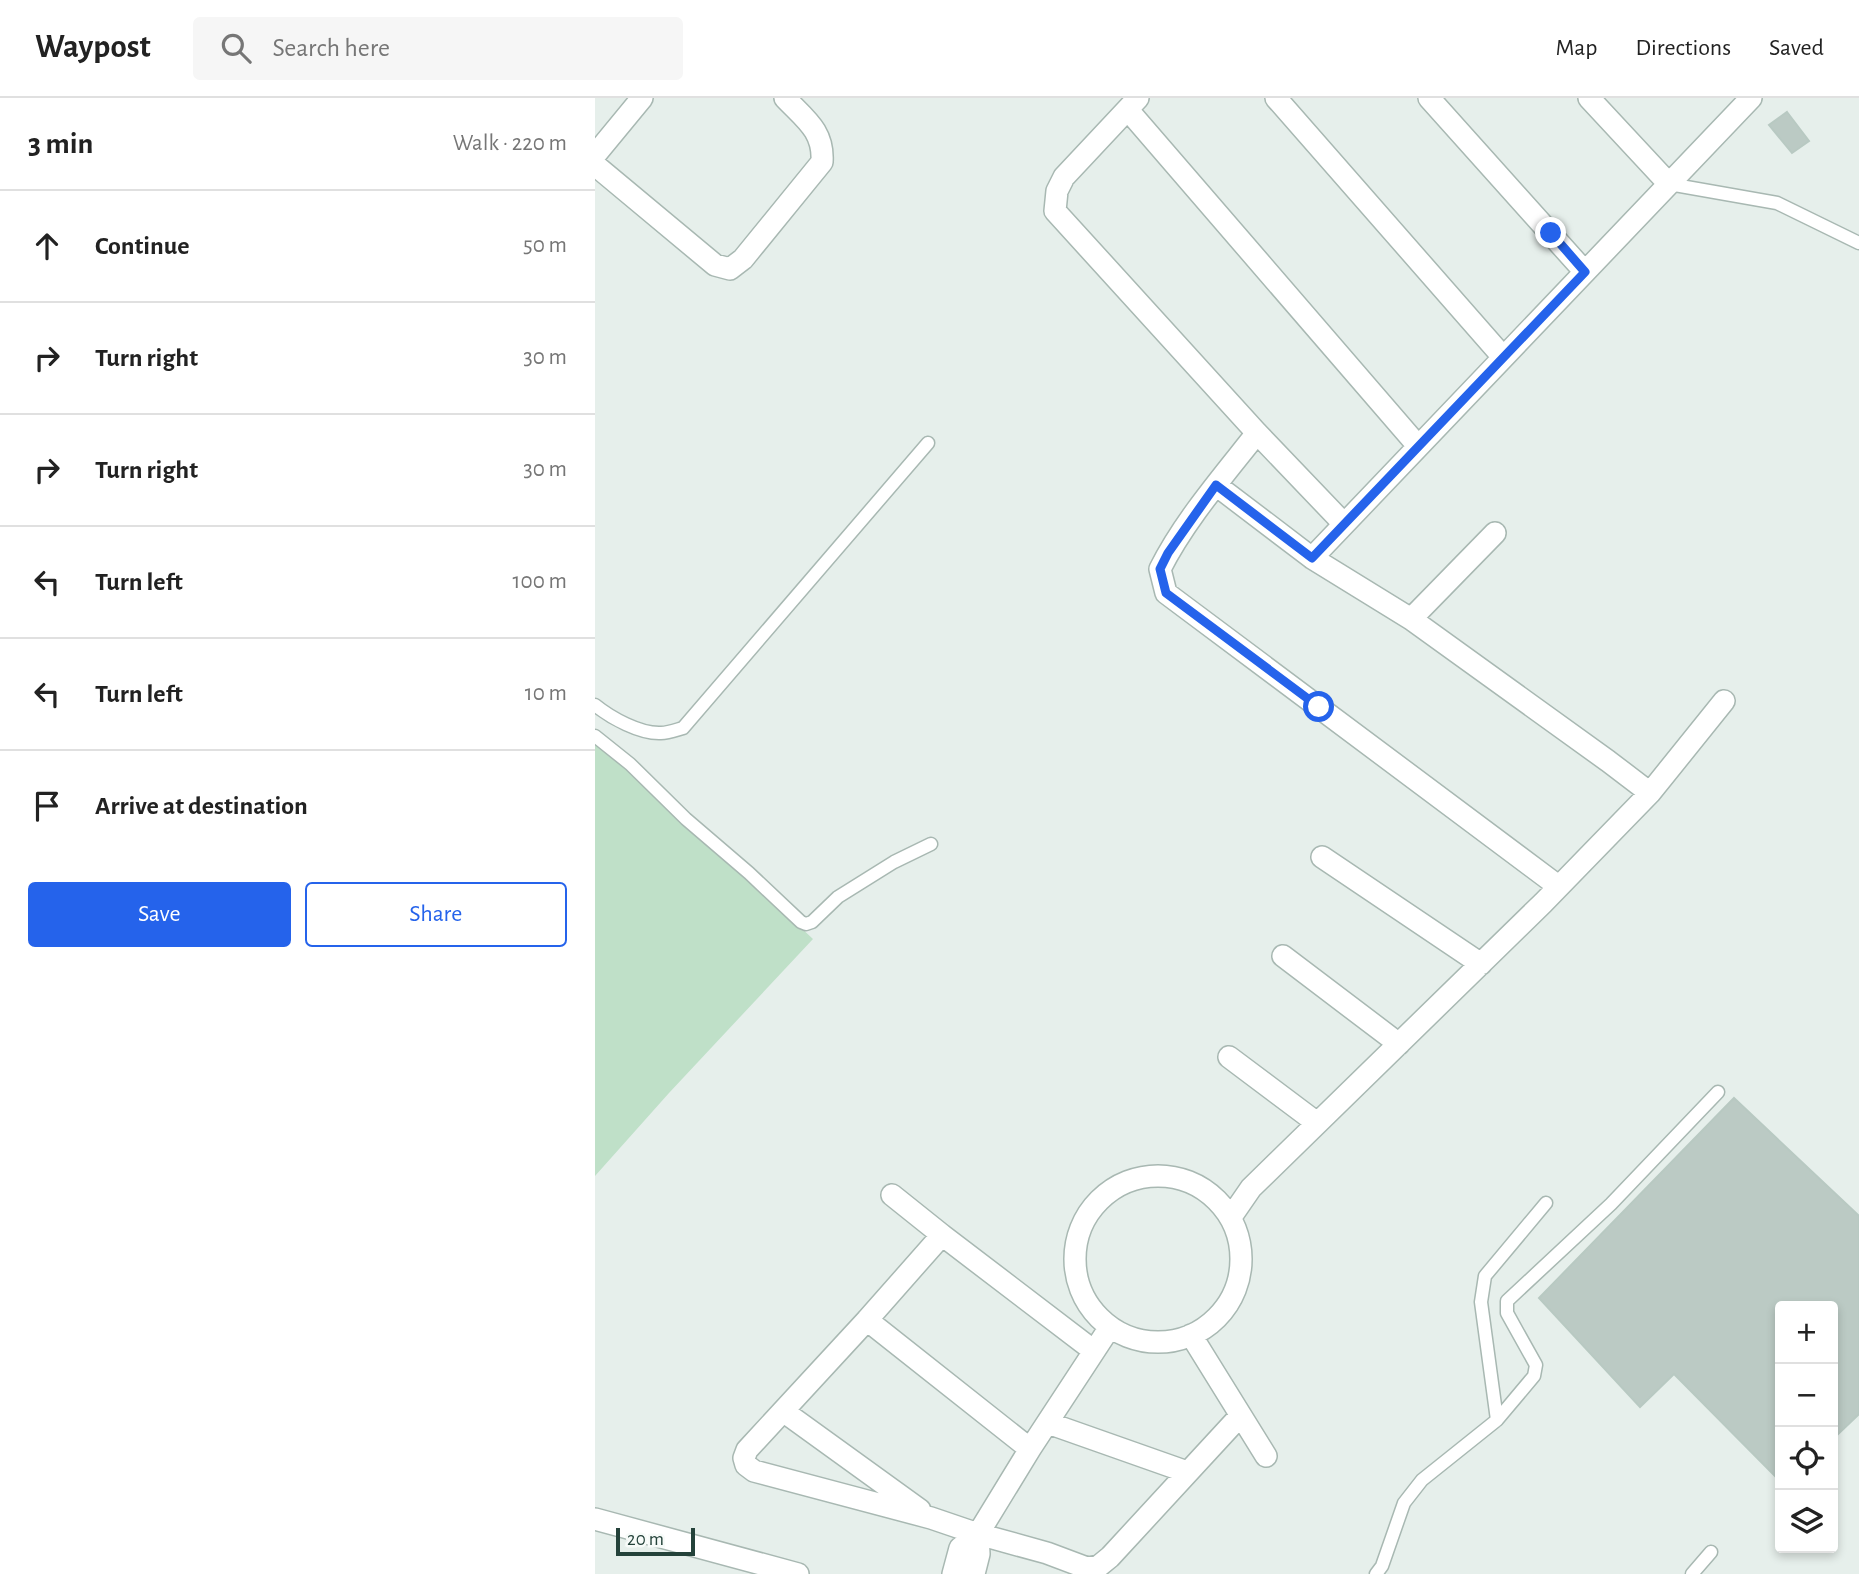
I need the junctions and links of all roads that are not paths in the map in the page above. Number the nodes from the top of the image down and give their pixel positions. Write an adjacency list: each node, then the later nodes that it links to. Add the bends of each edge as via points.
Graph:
1 (642, 98): 8 (street)
2 (785, 98): 9 (street, via 818,134 822,162 730,269 715,264)
3 (1276, 98): 13 (street)
4 (1429, 98): 12 (street)
5 (1589, 98): 10 (street)
6 (1751, 98): 10 (street)
7 (1133, 104): 14 (street, via 1064,177 1055,211); 16 (street)
8 (595, 155)
9 (595, 165)
10 (1669, 184): 11 (lane, via 1777,203); 12 (street)
11 (1859, 243)
12 (1585, 272): 13 (street)
13 (1503, 358): 16 (street)
14 (1257, 433): 17 (street); 18 (street)
15 (928, 443): 23 (lane, via 683,728 662,733 641,730)
16 (1419, 446): 18 (street)
17 (1216, 485): 20 (street); 28 (street, via 1160,569 1166,593)
18 (1344, 524): 20 (street)
19 (1495, 533): 21 (street)
20 (1312, 558): 21 (street)
21 (1411, 619): 25 (street)
22 (1724, 701): 25 (street)
23 (595, 705)
24 (595, 736): 26 (lane, via 806,924 838,897)
25 (1650, 793): 28 (street)
26 (931, 844)
27 (1322, 857): 30 (street)
28 (1558, 886): 30 (street)
29 (1283, 956): 31 (street)
30 (1481, 964): 31 (street)
31 (1399, 1044): 34 (street)
32 (1229, 1057): 34 (street)
33 (1718, 1092): 45 (lane, via 1611,1204 1507,1301 1507,1313 1536,1365 1534,1376)
34 (1317, 1123): 37 (street, via 1251,1188)
35 (892, 1195): 38 (street)
36 (1546, 1203): 45 (lane, via 1485,1276 1482,1302)
37 (1231, 1217): 40 (street, via 1203,1188 1166,1176 1126,1181 1094,1204 1077,1239 1077,1279 1095,1314); 41 (street, via 1242,1257 1238,1285 1215,1320)
38 (942, 1235): 39 (street); 42 (street)
39 (867, 1320): 43 (street); 47 (street)
40 (1110, 1327): 41 (street, via 1150,1341); 42 (street)
41 (1191, 1335): 44 (street)
42 (1094, 1351): 46 (street)
43 (783, 1411): 50 (street); 50 (street, via 747,1450 745,1465)
44 (1240, 1416): 48 (street); 49 (street)
45 (1497, 1420): 57 (lane, via 1422,1480 1404,1503)
46 (1048, 1423): 47 (street); 49 (street)
47 (1030, 1449): 52 (street)
48 (1266, 1456)
49 (1187, 1472): 52 (street, via 1099,1566 1087,1568)
50 (932, 1518): 52 (street)
51 (597, 1522): 54 (street)
52 (978, 1534): 55 (street, via 960,1548); 56 (street)
53 (1711, 1552): 58 (lane)
54 (798, 1574)
55 (953, 1574)
56 (974, 1574)
57 (1376, 1574)
58 (1692, 1574)

